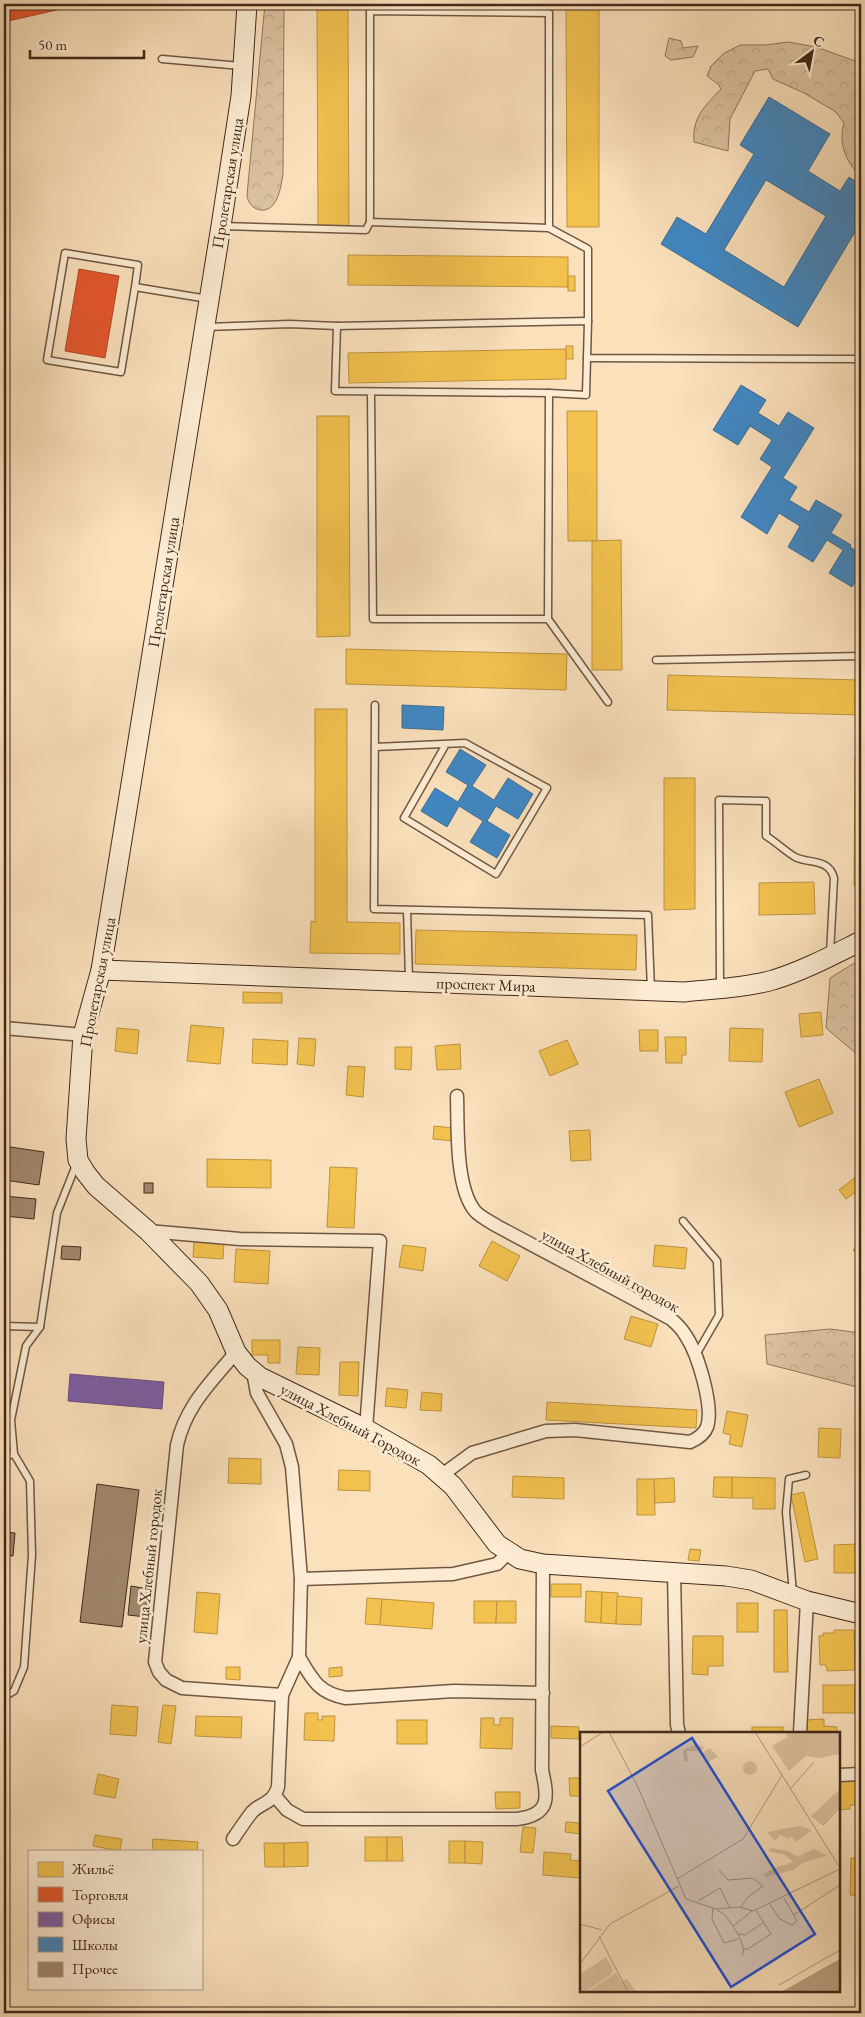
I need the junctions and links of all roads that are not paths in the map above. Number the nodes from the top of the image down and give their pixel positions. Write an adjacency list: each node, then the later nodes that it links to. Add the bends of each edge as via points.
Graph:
1 (247, 4): 3 (street, Пролетарская улица)
2 (162, 59): 3 (lane)
3 (243, 66): 5 (street, Пролетарская улица)
4 (370, 222): 5 (lane, via 366,230); 6 (lane); 6 (lane, via 370,11 549,13)
5 (221, 226): 8 (street, Пролетарская улица)
6 (549, 228): 9 (lane, via 588,249)
7 (135, 287): 7 (lane, via 121,372 47,360 65,253 138,265); 8 (lane)
8 (209, 299): 11 (street, Пролетарская улица)
9 (588, 321): 10 (lane); 12 (lane)
10 (337, 326): 11 (lane); 14 (lane, via 335,391)
11 (204, 327): 26 (street, Пролетарская улица)
12 (587, 358): 13 (lane); 15 (lane, via 586,394)
13 (861, 359)
14 (371, 392): 15 (lane); 16 (lane, via 373,619)
15 (549, 393): 16 (lane)
16 (548, 619): 19 (lane)
17 (861, 656): 18 (lane)
18 (656, 660)
19 (608, 702)
20 (375, 705): 22 (lane)
21 (446, 744): 21 (lane, via 404,818 496,874 547,788 465,743); 22 (lane)
22 (374, 748): 23 (lane, via 374,909)
23 (407, 910): 27 (lane); 29 (lane, via 648,915)
24 (861, 941): 25 (street, проспект Мира)
25 (830, 956): 28 (street, проспект Мира, via 772,980); 28 (lane, via 832,872 823,864 796,858 766,836 766,801 719,800)
26 (102, 970): 27 (street, проспект Мира); 31 (street, Пролетарская улица)
27 (409, 981): 29 (street, проспект Мира)
28 (720, 988): 29 (street, проспект Мира)
29 (651, 991)
30 (4, 1028): 31 (street)
31 (83, 1035): 33 (street, Пролетарская улица, via 76,1139)
32 (457, 1096): 39 (street, улица Хлебный городок, via 458,1150 464,1188 475,1211 497,1226 671,1319 687,1337)
33 (78, 1160): 35 (street, улица Хлебный Городок, via 96,1186); 37 (lane, via 57,1213)
34 (683, 1220): 39 (lane, via 718,1261 719,1315)
35 (148, 1231): 38 (street, улица Хлебный Городок, via 209,1296 225,1323); 41 (street, улица Хлебный городок, via 240,1239 380,1241)
36 (4, 1326): 37 (lane)
37 (40, 1327): 42 (lane, via 26,1346 11,1420)
38 (236, 1352): 40 (street, улица Хлебный Городок); 54 (street, улица Хлебный городок, via 195,1402 180,1428 155,1662 166,1680 182,1688)
39 (696, 1356): 44 (street, улица Хлебный городок, via 707,1392 708,1420 697,1439 690,1442 576,1430 546,1431 472,1453)
40 (254, 1372): 41 (street, улица Хлебный Городок); 49 (street, улица Хлебный городок, via 256,1393 286,1444 292,1467)
41 (366, 1429): 44 (street, улица Хлебный Городок)
42 (14, 1454): 43 (lane); 55 (lane, via 30,1481 32,1555 24,1667 14,1691)
43 (4, 1456)
44 (442, 1475): 46 (street, улица Хлебный Городок, via 490,1536)
45 (806, 1475): 50 (lane, via 789,1479 786,1512)
46 (508, 1553): 47 (street, улица Хлебный Городок); 49 (street, via 497,1564 453,1574)
47 (542, 1564): 48 (street, улица Хлебный Городок); 53 (street)
48 (674, 1572): 50 (street, улица Хлебный Городок, via 751,1580); 56 (street)
49 (301, 1579): 52 (street, улица Хлебный городок)
50 (800, 1599): 51 (street, улица Хлебный Городок); 57 (street)
51 (861, 1614)
52 (299, 1657): 53 (street, via 318,1687 346,1698 454,1691); 54 (street, улица Хлебный городок)
53 (543, 1693): 60 (street, via 542,1770 547,1791 546,1802 533,1815 517,1819 303,1819 287,1810)
54 (282, 1695): 60 (street, улица Хлебный городок)
55 (4, 1697)
56 (679, 1732)
57 (800, 1732)
58 (861, 1774): 59 (street)
59 (840, 1775)
60 (275, 1796): 61 (street, via 254,1810)
61 (233, 1839)

